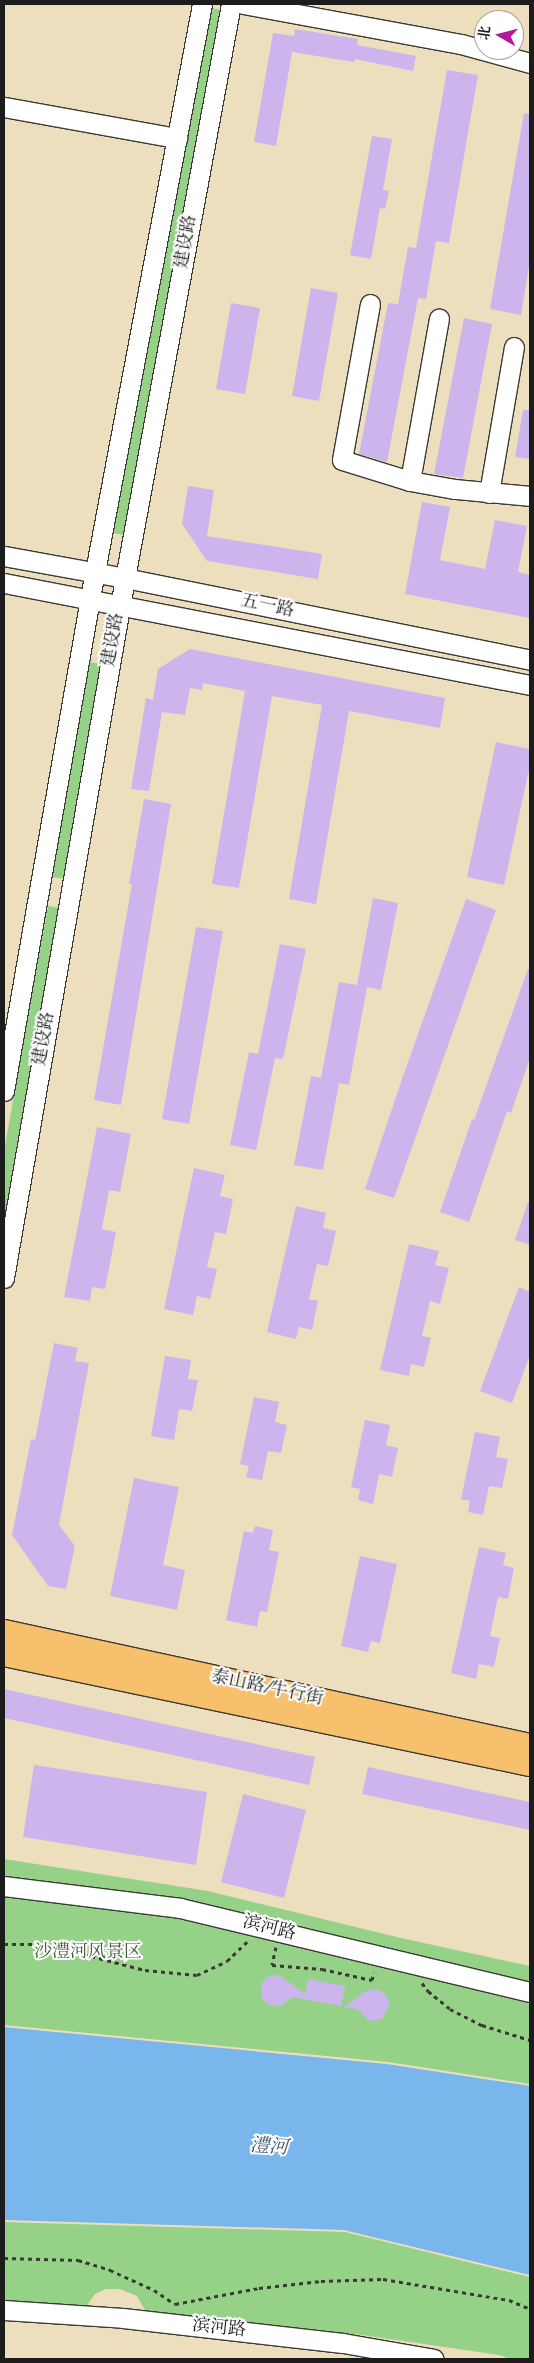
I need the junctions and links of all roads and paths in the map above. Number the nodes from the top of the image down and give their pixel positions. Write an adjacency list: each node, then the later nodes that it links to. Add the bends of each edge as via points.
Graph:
1 (202, 4): 6 (street, 建设路)
2 (231, 4): 15 (street, 建设路)
3 (243, 4): 4 (street, via 461,44)
4 (530, 63)
5 (4, 107): 6 (street)
6 (177, 138): 14 (street, 建设路)
7 (370, 304): 10 (street, via 342,460)
8 (439, 319): 10 (street)
9 (514, 347): 11 (street)
10 (410, 481): 11 (street)
11 (489, 493): 12 (street)
12 (530, 496)
13 (4, 556): 14 (street, 五一路)
14 (95, 572): 15 (street, 五一路); 17 (street, 建设路)
15 (125, 578): 18 (street, 建设路); 19 (street, 五一路)
16 (4, 582): 17 (street, 五一路)
17 (90, 598): 18 (street, 五一路); 21 (street, 建设路)
18 (120, 604): 20 (street, 五一路); 22 (street, 建设路)
19 (530, 660)
20 (530, 685)
21 (39, 891): 22 (street); 23 (street, 建设路)
22 (70, 895): 24 (street, 建设路)
23 (4, 1091)
24 (4, 1278)
25 (4, 1632): 27 (main road, 泰山路/牛行街)
26 (4, 1654): 28 (main road, 泰山路/牛行街)
27 (530, 1746)
28 (530, 1764)
29 (4, 1886): 30 (street, 滨河路, via 180,1908)
30 (271, 1930): 31 (path, via 227,1961 197,1975 145,1970 46,1944); 32 (street, 滨河路); 32 (path, via 272,1965 322,1969 372,1980)
31 (4, 1944)
32 (378, 1956): 33 (street, 滨河路)
33 (418, 1965): 34 (street, 滨河路); 35 (path, via 420,1980 428,1991 450,2009 482,2025)
34 (530, 1992)
35 (530, 2040)
36 (4, 2258): 37 (path, via 78,2260 110,2270 154,2290)
37 (175, 2304): 38 (path, via 259,2288 383,2280 509,2300); 40 (path)
38 (530, 2309)
39 (4, 2310): 40 (street, 滨河路)
40 (176, 2324): 41 (street, 滨河路, via 343,2343)
41 (434, 2359)

